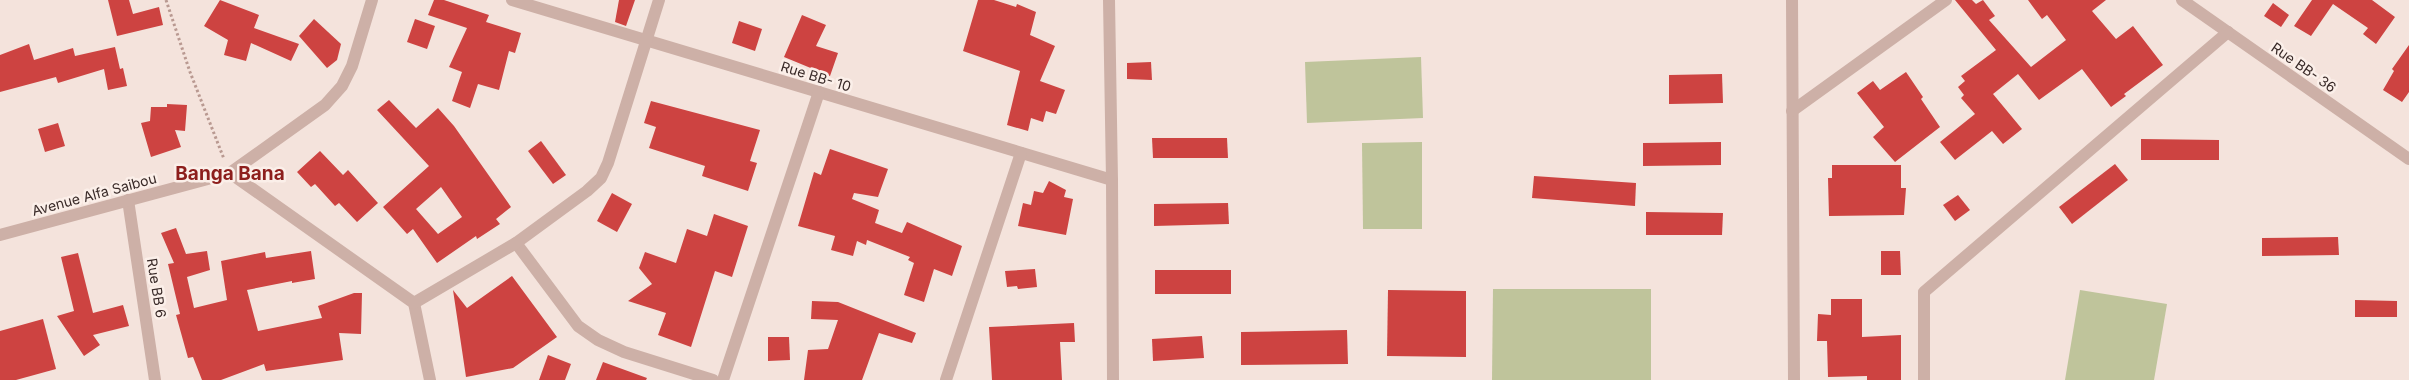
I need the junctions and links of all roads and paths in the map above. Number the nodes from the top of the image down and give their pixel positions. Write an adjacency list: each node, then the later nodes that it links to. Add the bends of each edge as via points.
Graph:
1 (166, 0): 15 (path)
2 (372, 0): 15 (street, Avenue Alfa Saibou, via 352,66 342,86 326,104)
3 (512, 0): 10 (street, Rue BB- 10)
4 (659, 0): 10 (street)
5 (1109, 0): 16 (street)
6 (1792, 0): 12 (street)
7 (1946, 0): 12 (street)
8 (2182, 0): 9 (street, Rue BB- 36)
9 (2228, 32): 14 (street, Rue BB- 36); 28 (street, via 1924,292)
10 (646, 40): 11 (street, Rue BB- 10); 19 (street, via 601,178 587,192)
11 (819, 92): 13 (street, Rue BB- 10); 24 (street)
12 (1792, 111): 27 (street)
13 (1021, 153): 16 (street, Rue BB- 10); 25 (street)
14 (2409, 159)
15 (230, 173): 17 (street, Avenue Alfa Saibou); 20 (street)
16 (1112, 180): 26 (street)
17 (128, 200): 18 (street, Avenue Alfa Saibou); 21 (street, Rue BB 6)
18 (0, 235)
19 (516, 243): 20 (street); 23 (street, via 578,326 598,340 624,352)
20 (414, 303): 22 (street)
21 (155, 380)
22 (430, 380)
23 (714, 380)
24 (723, 380)
25 (946, 380)
26 (1112, 380)
27 (1794, 380)
28 (1924, 380)

